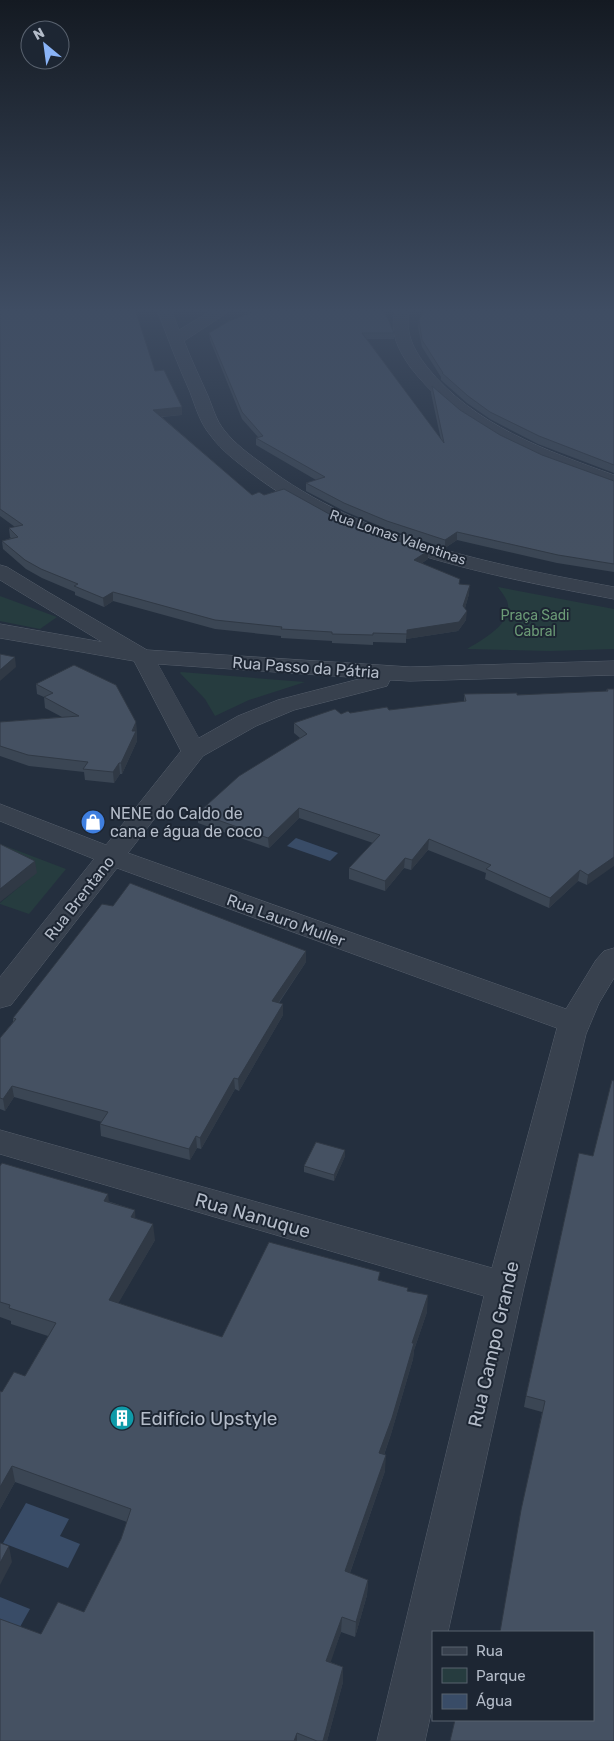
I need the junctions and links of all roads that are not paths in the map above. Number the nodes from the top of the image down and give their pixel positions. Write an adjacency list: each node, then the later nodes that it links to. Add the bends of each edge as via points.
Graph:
1 (199, 393): 5 (street, Rua Lomas Valentinas, via 213,427 230,447 288,493 375,532 417,546 562,584)
2 (442, 393): 3 (street, via 527,448)
3 (614, 481)
4 (0, 571): 7 (street)
5 (614, 593)
6 (0, 631): 7 (street, Rua Passo da Pátria)
7 (142, 656): 9 (street, Rua Passo da Pátria); 10 (street)
8 (614, 668): 9 (street, Rua Passo da Pátria)
9 (410, 674): 10 (street, Rua Brentano, via 286,705 247,721)
10 (194, 751): 12 (street, Rua Brentano)
11 (0, 812): 12 (street, Rua Lauro Muller)
12 (112, 856): 14 (street, Rua Brentano); 15 (street, Rua Lauro Muller)
13 (614, 958): 15 (street, Rua Campo Grande, via 583,1000)
14 (0, 998)
15 (574, 1024): 17 (street, Rua Campo Grande)
16 (0, 1142): 17 (street, Rua Nanuque)
17 (505, 1288): 18 (street, Rua Campo Grande)
18 (401, 1741)

